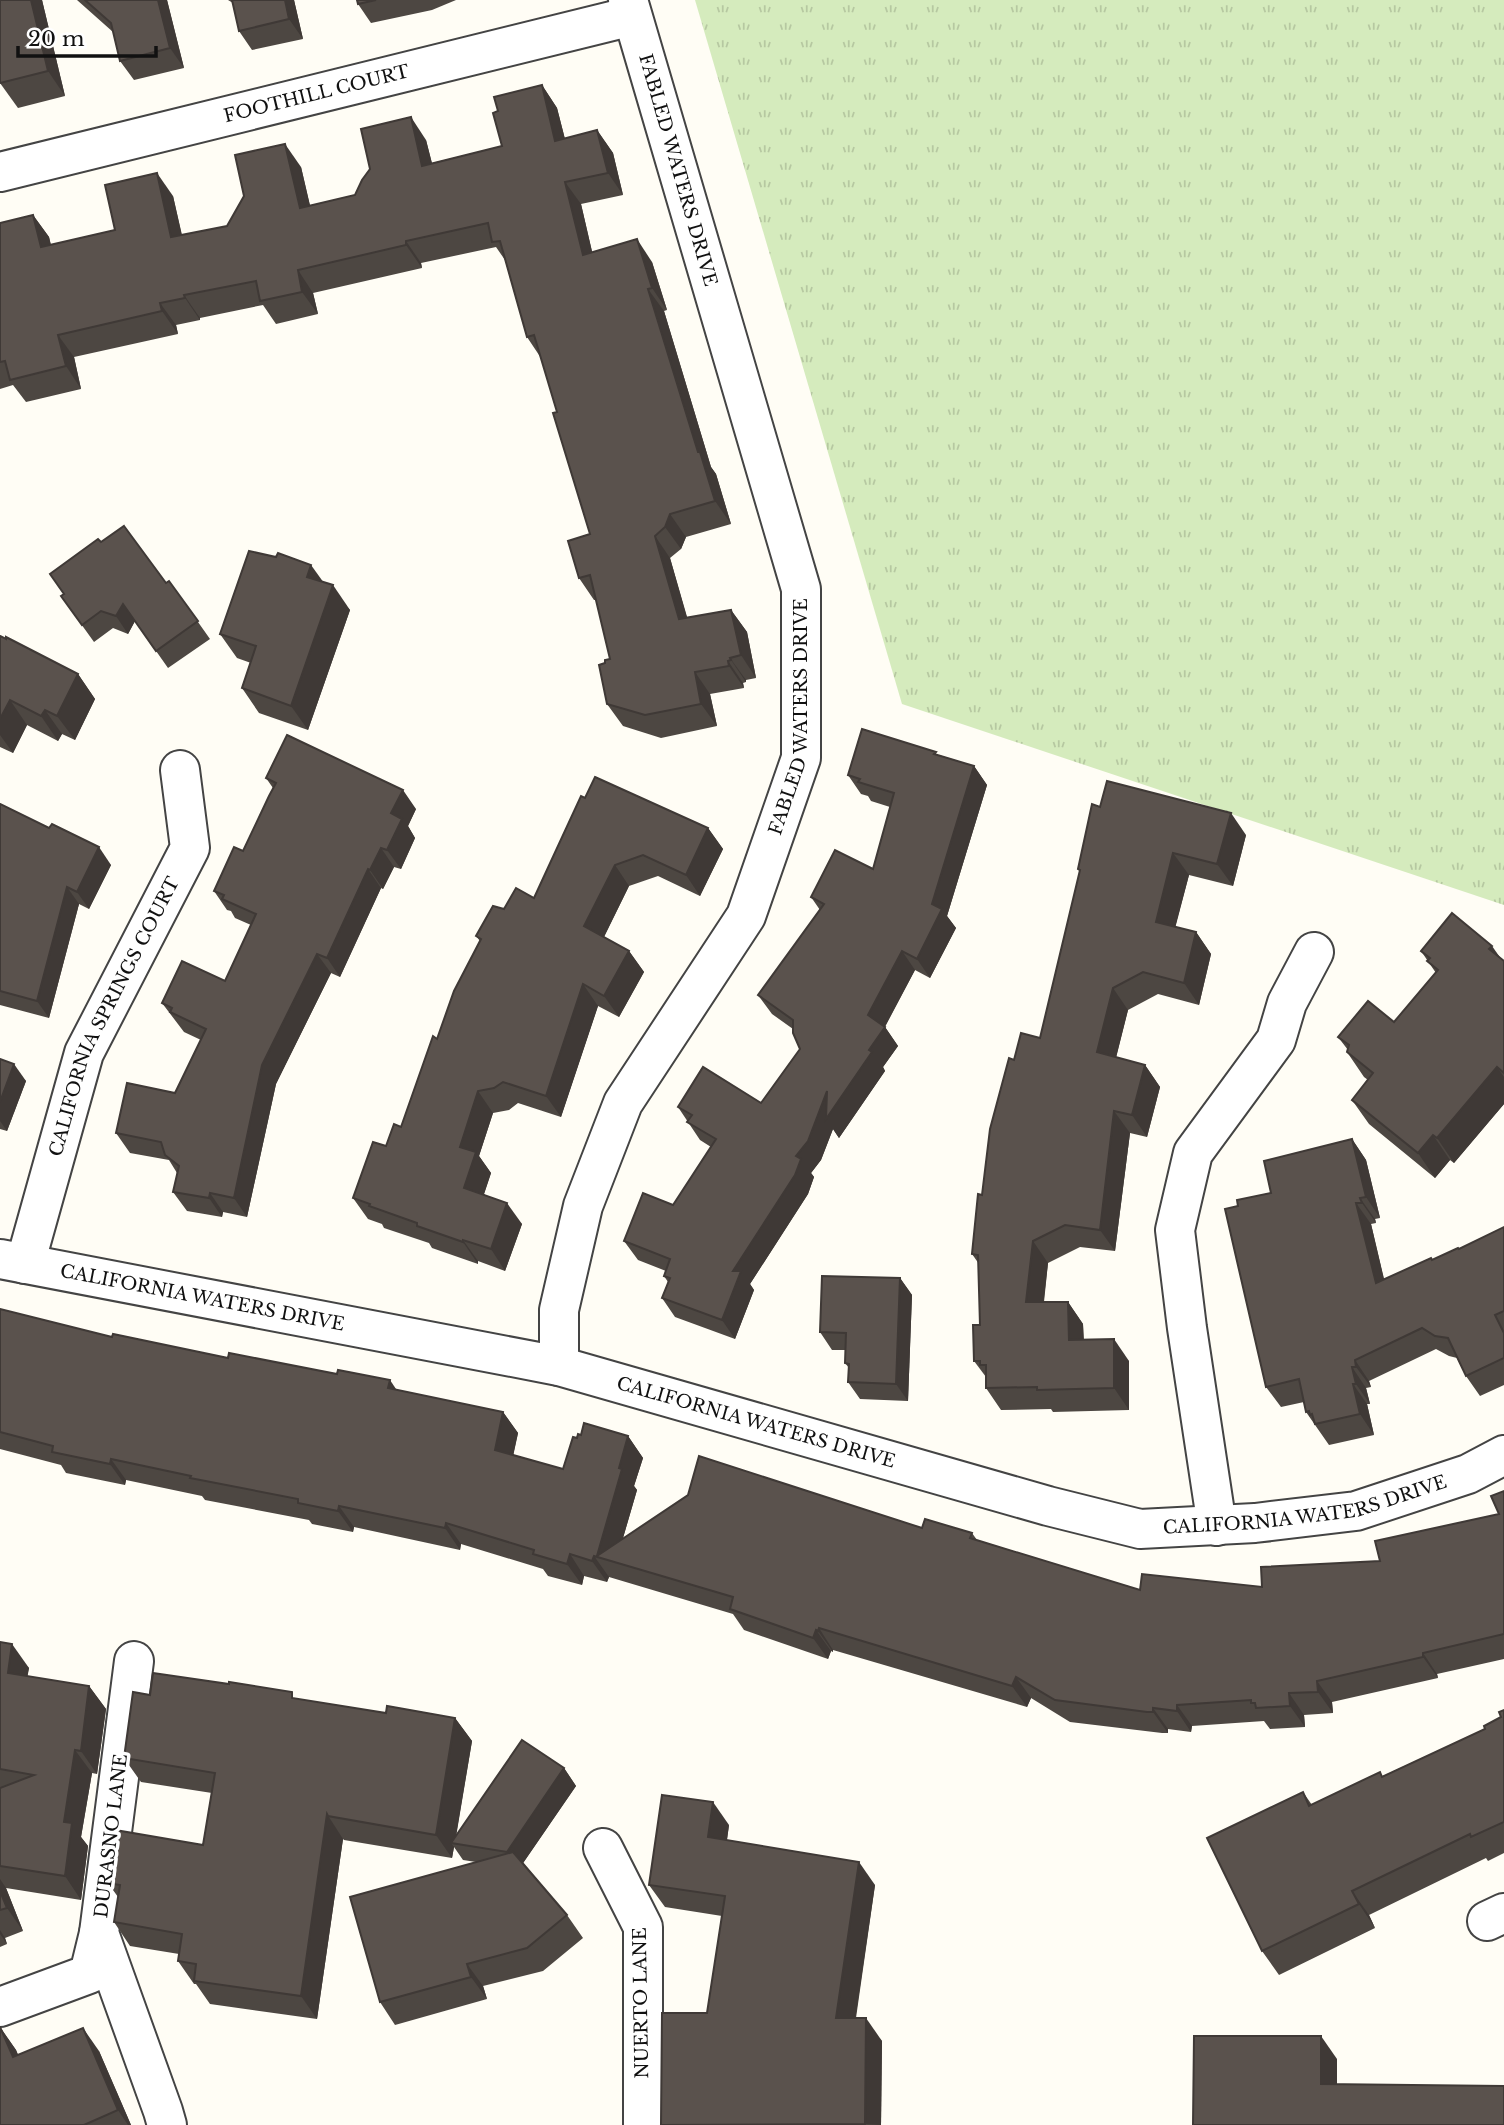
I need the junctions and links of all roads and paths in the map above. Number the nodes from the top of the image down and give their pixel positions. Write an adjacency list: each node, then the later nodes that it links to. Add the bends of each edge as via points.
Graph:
1 (630, 8): 2 (street, FOOTHILL COURT); 6 (street, FABLED WATERS DRIVE, via 801,589 801,758 746,916 623,1103 583,1206 559,1310)
2 (0, 172)
3 (180, 769): 5 (street, CALIFORNIA SPRINGS COURT, via 190,848 85,1053)
4 (1314, 952): 8 (street, via 1287,1003 1276,1040 1193,1153 1175,1230)
5 (12, 1261): 6 (street, CALIFORNIA WATERS DRIVE)
6 (559, 1366): 8 (street, CALIFORNIA WATERS DRIVE, via 1127,1526)
7 (1504, 1455): 8 (street, CALIFORNIA WATERS DRIVE, via 1468,1474 1356,1511)
8 (1217, 1526)
9 (134, 1661): 11 (street, DURASNO LANE)
10 (603, 1848): 14 (street, NUERTO LANE, via 643,1927)
11 (99, 1933): 12 (street, via 89,1974); 13 (street, DURASNO LANE)
12 (0, 2007)
13 (167, 2125)
14 (643, 2125)

